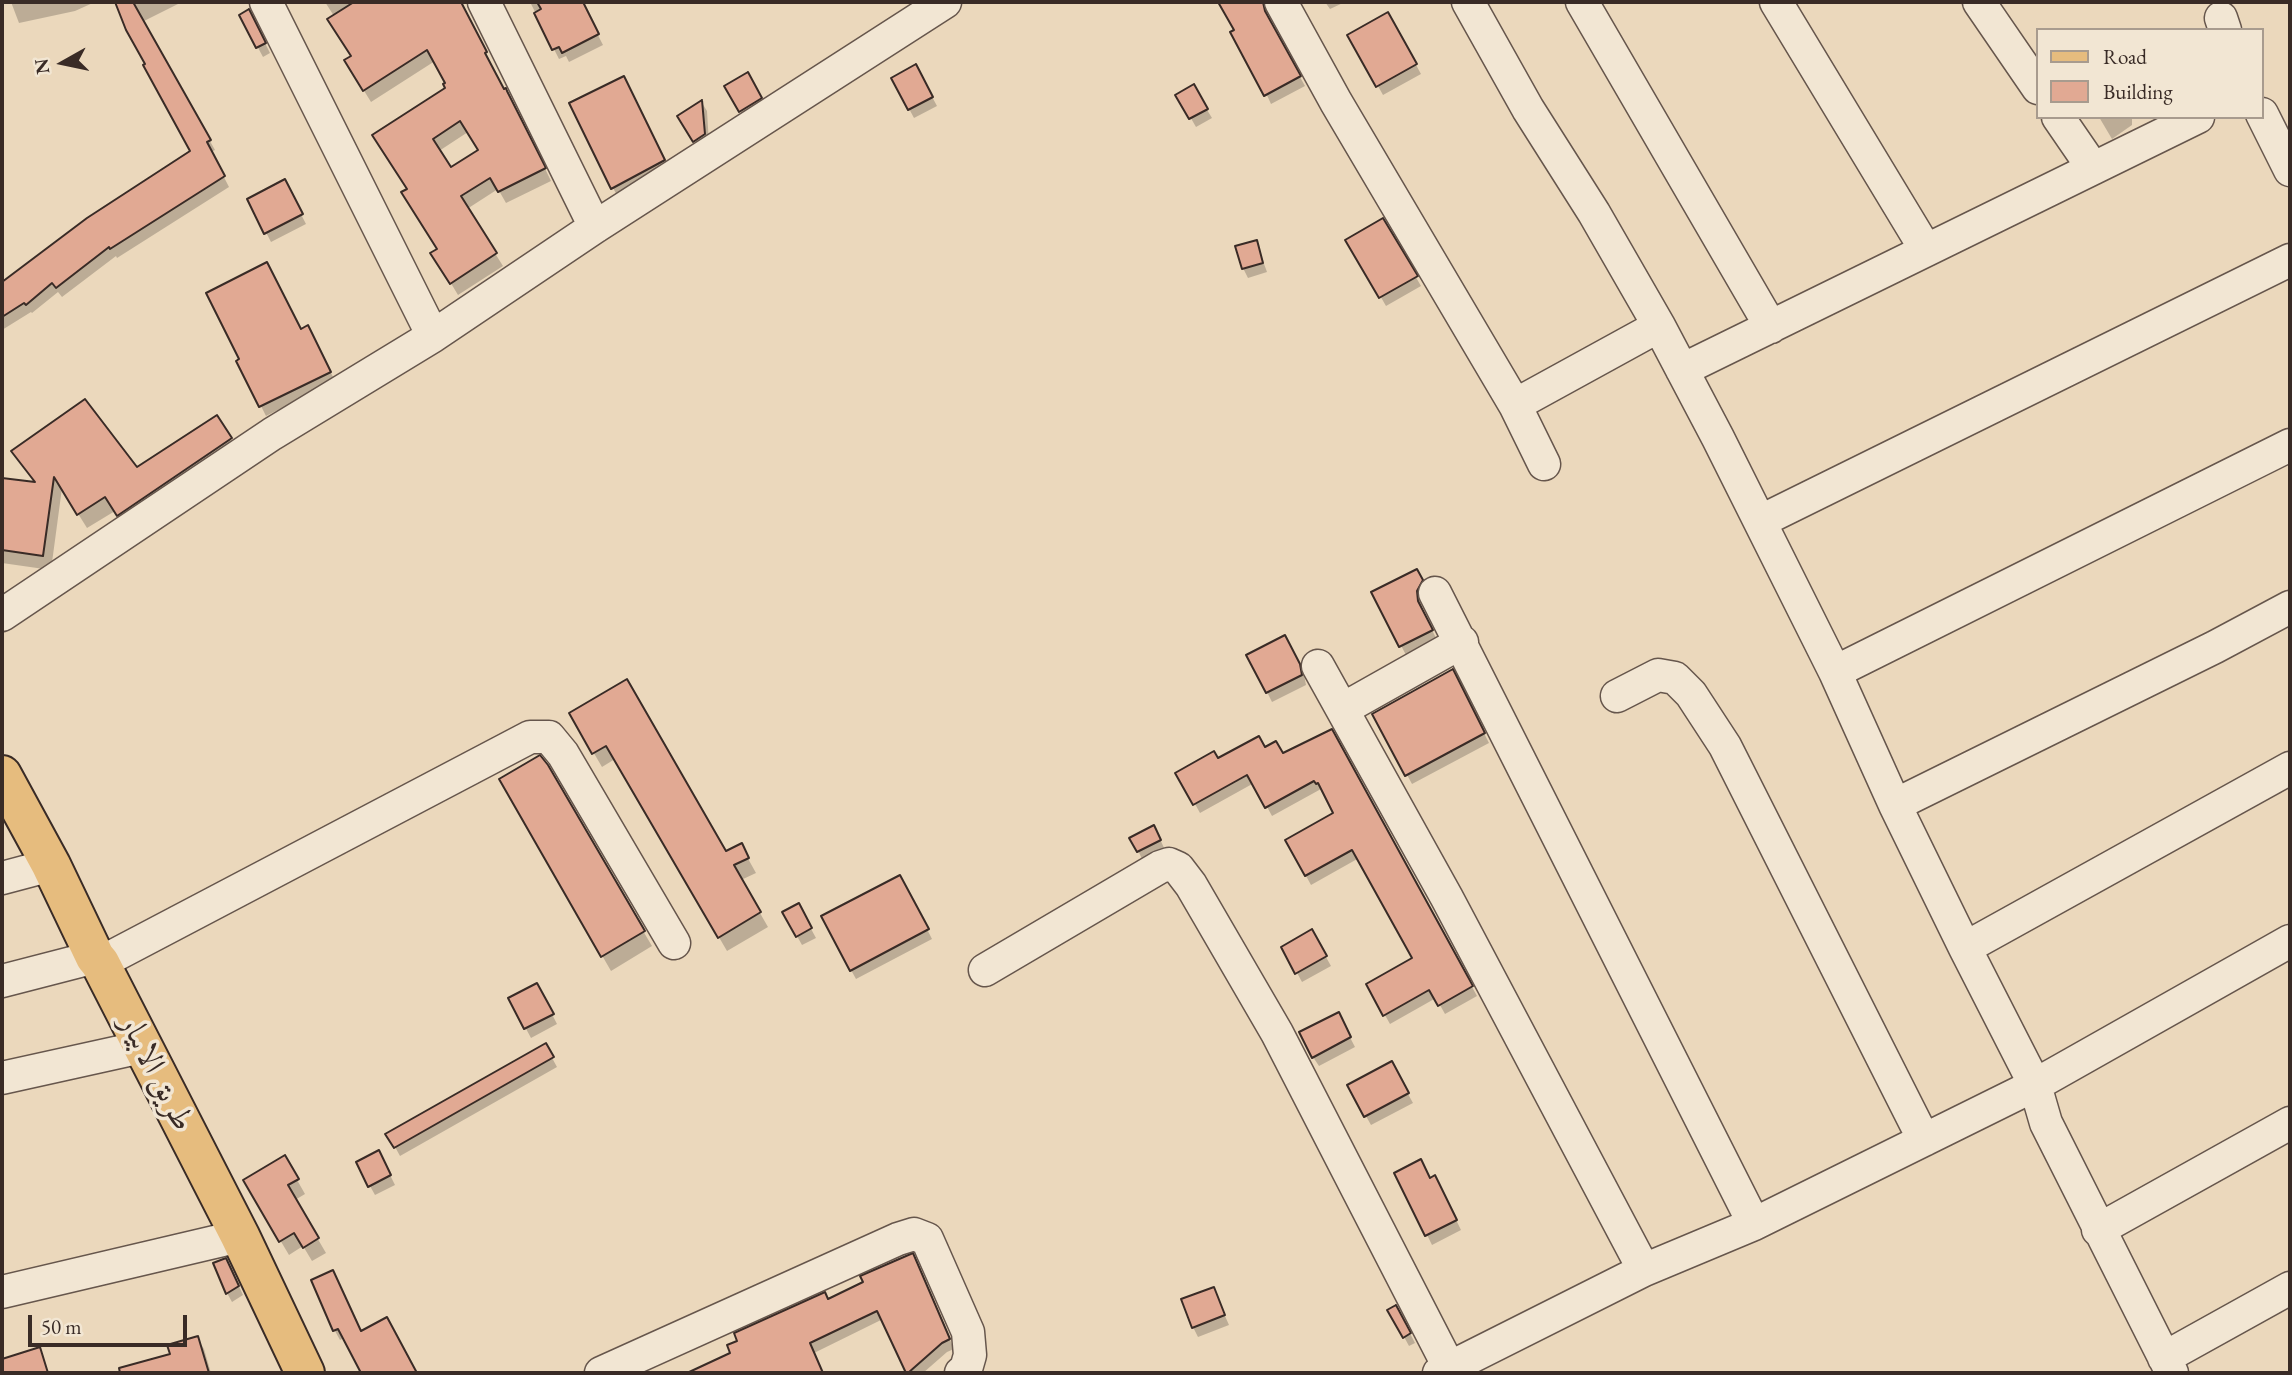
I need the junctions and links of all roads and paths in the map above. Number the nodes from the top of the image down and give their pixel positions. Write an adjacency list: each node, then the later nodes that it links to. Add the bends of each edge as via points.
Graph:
1 (266, 2): 20 (street)
2 (484, 2): 15 (street)
3 (945, 2): 15 (street)
4 (1281, 2): 22 (street)
5 (1468, 2): 18 (street)
6 (1582, 2): 19 (street)
7 (1776, 2): 16 (street)
8 (1979, 2): 9 (street)
9 (2036, 85)
10 (2264, 118): 14 (street)
11 (2059, 119): 13 (street)
12 (2194, 119): 13 (street)
13 (2093, 168): 16 (street)
14 (2290, 170)
15 (595, 227): 20 (street)
16 (1926, 250): 19 (street)
17 (2290, 260): 25 (street)
18 (1659, 326): 21 (street); 22 (street)
19 (1771, 327): 21 (street)
20 (433, 336): 28 (street, via 272,433)
21 (1682, 370): 25 (street)
22 (1515, 405): 24 (street)
23 (2290, 445): 31 (street)
24 (1544, 464)
25 (1761, 521): 31 (street)
26 (1435, 593): 29 (street)
27 (2290, 607): 36 (street)
28 (2, 615)
29 (1462, 642): 33 (street); 50 (street)
30 (1318, 666): 33 (street)
31 (1835, 672): 36 (street)
32 (1617, 696): 49 (street, via 1658,675 1675,678 1696,702 1725,746)
33 (1343, 709): 53 (street)
34 (2290, 768): 41 (street)
35 (2, 775): 37 (main road, طريق الابيار)
36 (1895, 805): 41 (street)
37 (51, 865): 38 (street); 42 (main road, طريق الابيار)
38 (2, 878)
39 (2290, 941): 47 (street)
40 (674, 943): 42 (street, via 563,754 549,737 530,737)
41 (1965, 948): 47 (street)
42 (97, 960): 44 (street); 45 (main road, طريق الابيار)
43 (985, 970): 57 (street, via 1160,867 1178,868 1277,1032)
44 (2, 981)
45 (142, 1047): 46 (street); 52 (main road, طريق الابيار)
46 (2, 1078)
47 (2035, 1085): 49 (street); 51 (street, via 2046,1123)
48 (2290, 1123): 51 (street)
49 (1924, 1140): 50 (street)
50 (1754, 1224): 53 (street)
51 (2098, 1230): 56 (street)
52 (240, 1236): 55 (street); 58 (main road, طريق الابيار)
53 (1644, 1270): 57 (street)
54 (2290, 1288): 56 (street)
55 (2, 1292)
56 (2168, 1366)
57 (1454, 1370)
58 (305, 1373)
59 (601, 1373): 60 (street, via 914,1234 927,1238 968,1332 971,1355)
60 (961, 1373)

